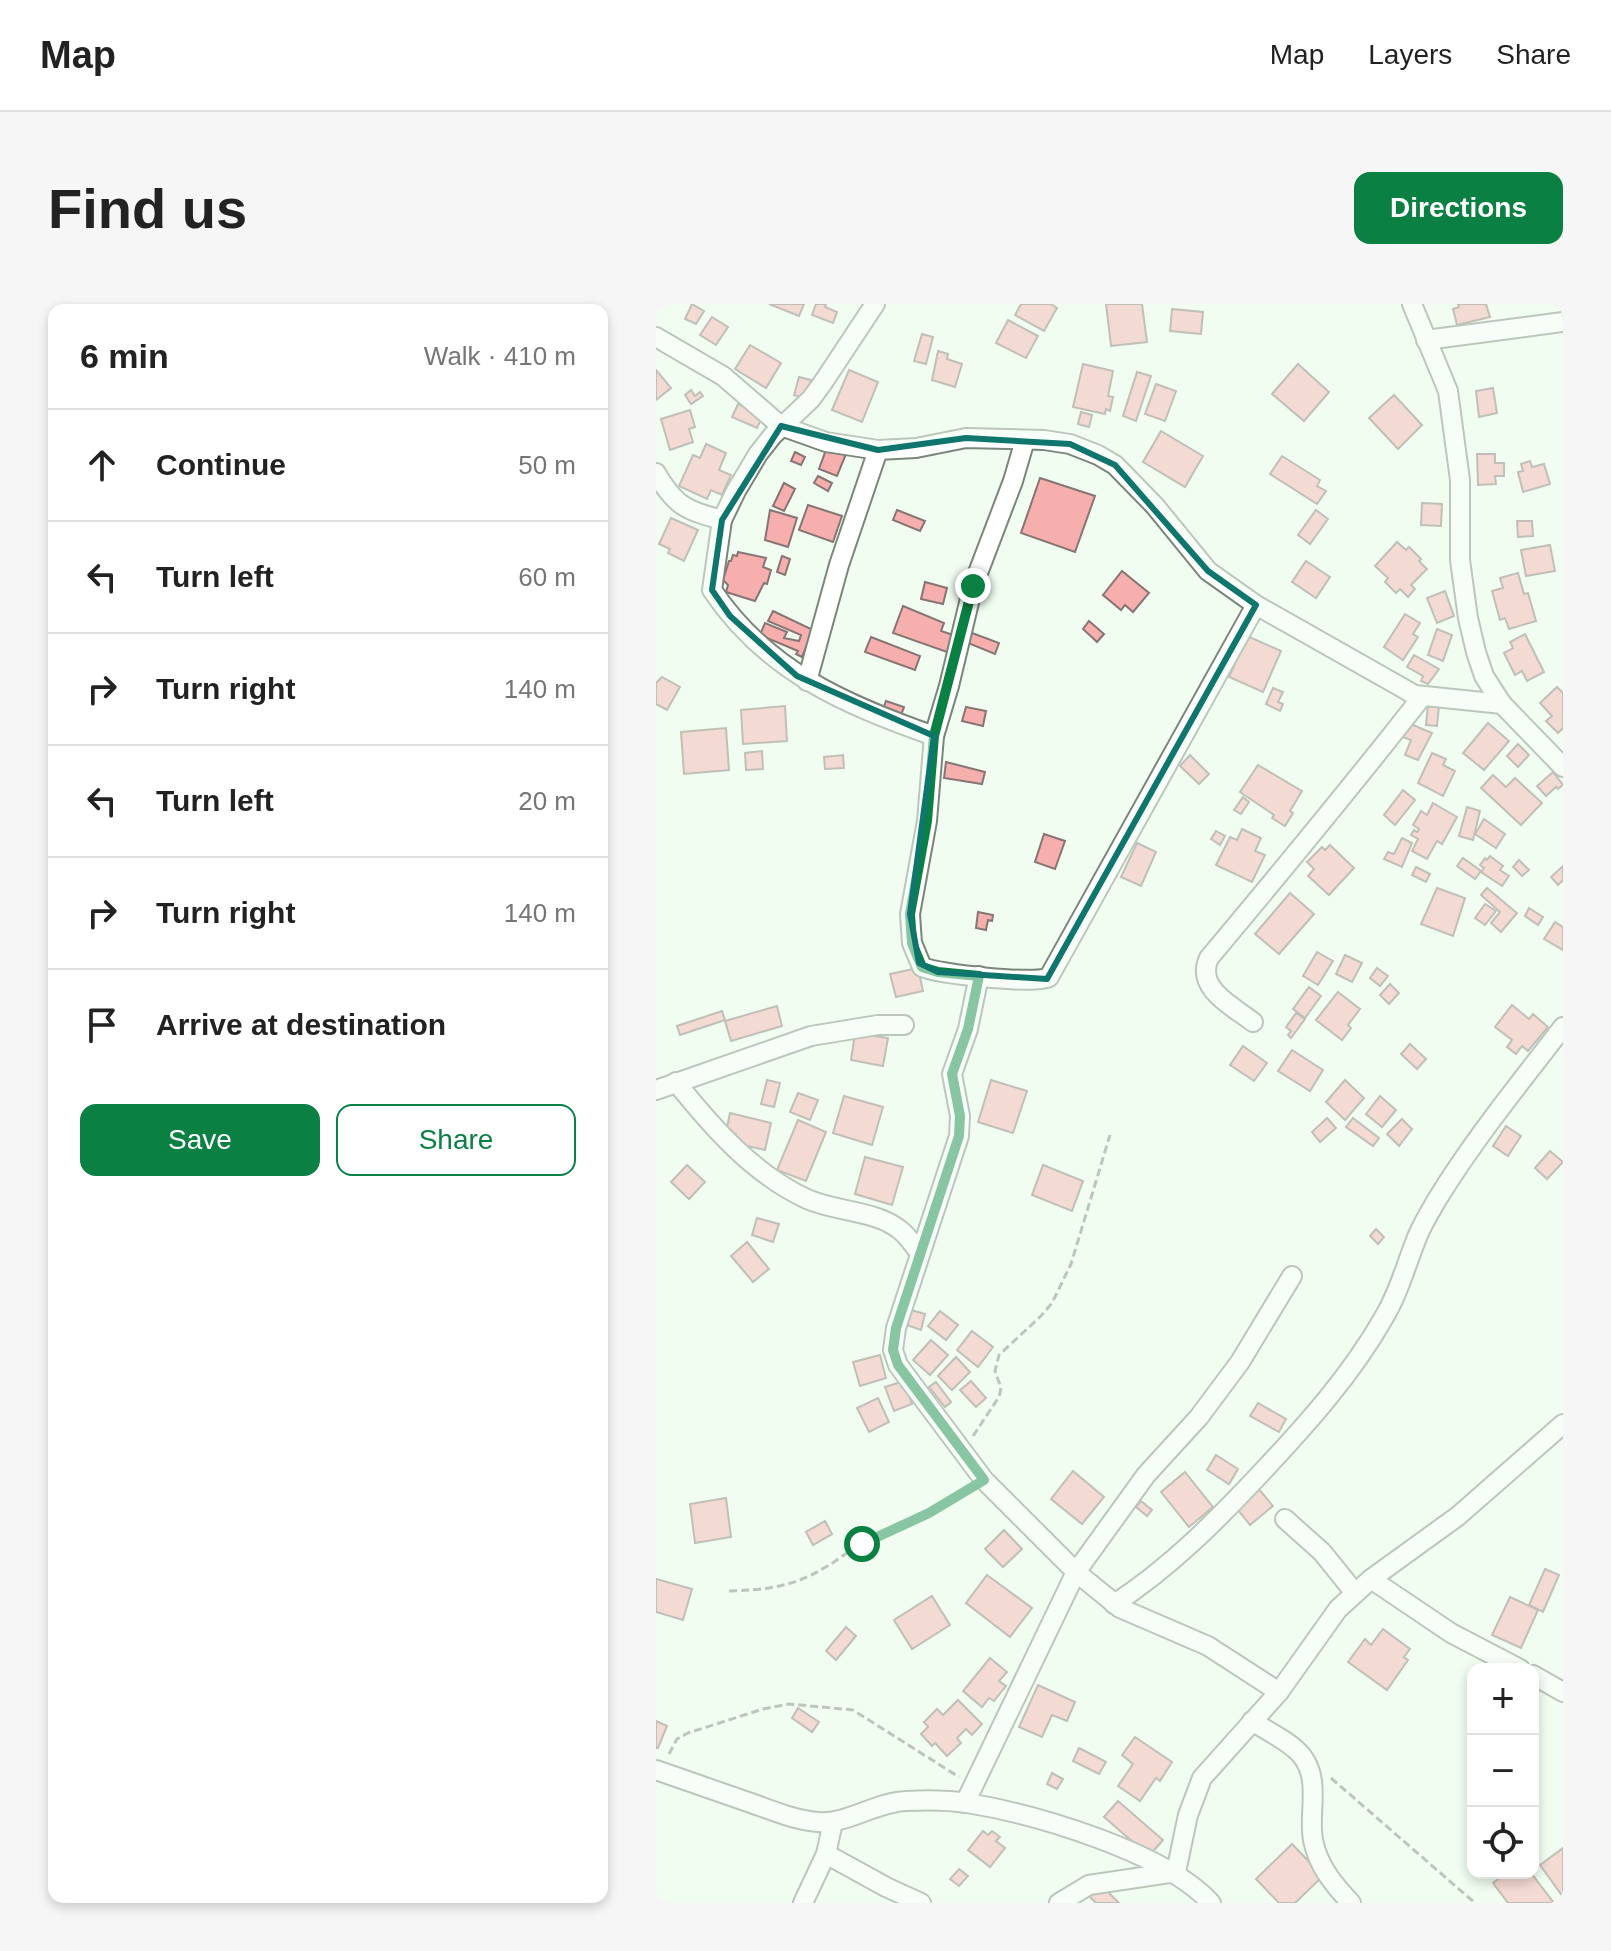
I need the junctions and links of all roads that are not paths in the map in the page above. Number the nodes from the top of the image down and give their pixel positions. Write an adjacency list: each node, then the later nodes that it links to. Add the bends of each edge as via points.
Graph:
1 (875, 304): 6 (street, via 816,392)
2 (1412, 304): 5 (street)
3 (1563, 322): 5 (street)
4 (656, 337): 6 (street, via 723,376)
5 (1426, 340): 14 (street, via 1448,391 1458,447 1460,560 1468,618 1484,676)
6 (781, 426): 8 (street, via 826,442); 10 (street, via 758,454)
7 (1025, 440): 8 (street, via 966,438); 11 (street, via 1070,444 1109,460 1208,571); 15 (street, via 973,586)
8 (878, 450): 12 (street)
9 (656, 473): 10 (street, via 674,501)
10 (722, 520): 12 (street, via 712,590 757,644)
11 (1256, 605): 13 (street); 17 (street, via 1051,974 1043,981)
12 (807, 681): 15 (street, via 872,714)
13 (1421, 698): 14 (street); 18 (street, via 1209,958 1208,986)
14 (1502, 704): 16 (street)
15 (934, 736): 17 (street, via 927,821 910,914 912,943 922,967)
16 (1563, 767)
17 (979, 976): 23 (street, via 952,1074 959,1136)
18 (1253, 1022)
19 (904, 1025): 21 (street, via 811,1036)
20 (1563, 1027): 30 (street, via 1440,1195 1418,1234 1396,1296 1336,1388 1220,1517)
21 (676, 1082): 22 (street); 23 (street, via 729,1143 786,1188 810,1201 889,1223)
22 (656, 1090)
23 (920, 1253): 27 (street, via 896,1328 893,1350 898,1365 984,1480)
24 (1292, 1276): 27 (street, via 1240,1362 1146,1475)
25 (1563, 1424): 28 (street, via 1458,1516)
26 (1285, 1519): 29 (street, via 1322,1552)
27 (1076, 1572): 30 (street); 37 (street)
28 (1371, 1579): 29 (street); 31 (street, via 1451,1633)
29 (1355, 1593): 33 (street)
30 (1114, 1604): 33 (street, via 1208,1646)
31 (1508, 1663)
32 (1539, 1678): 34 (street)
33 (1279, 1692): 35 (street)
34 (1563, 1692)
35 (1252, 1721): 40 (street, via 1202,1778); 45 (street, via 1300,1753 1310,1770 1312,1834 1319,1860)
36 (658, 1771): 38 (street, via 795,1819)
37 (968, 1795): 38 (street, via 892,1803); 40 (street, via 1081,1832)
38 (833, 1822): 39 (street)
39 (826, 1854): 41 (street); 42 (street)
40 (1176, 1872): 43 (street, via 1089,1885); 44 (street)
41 (803, 1903)
42 (921, 1903)
43 (1059, 1903)
44 (1211, 1903)
45 (1351, 1903)

